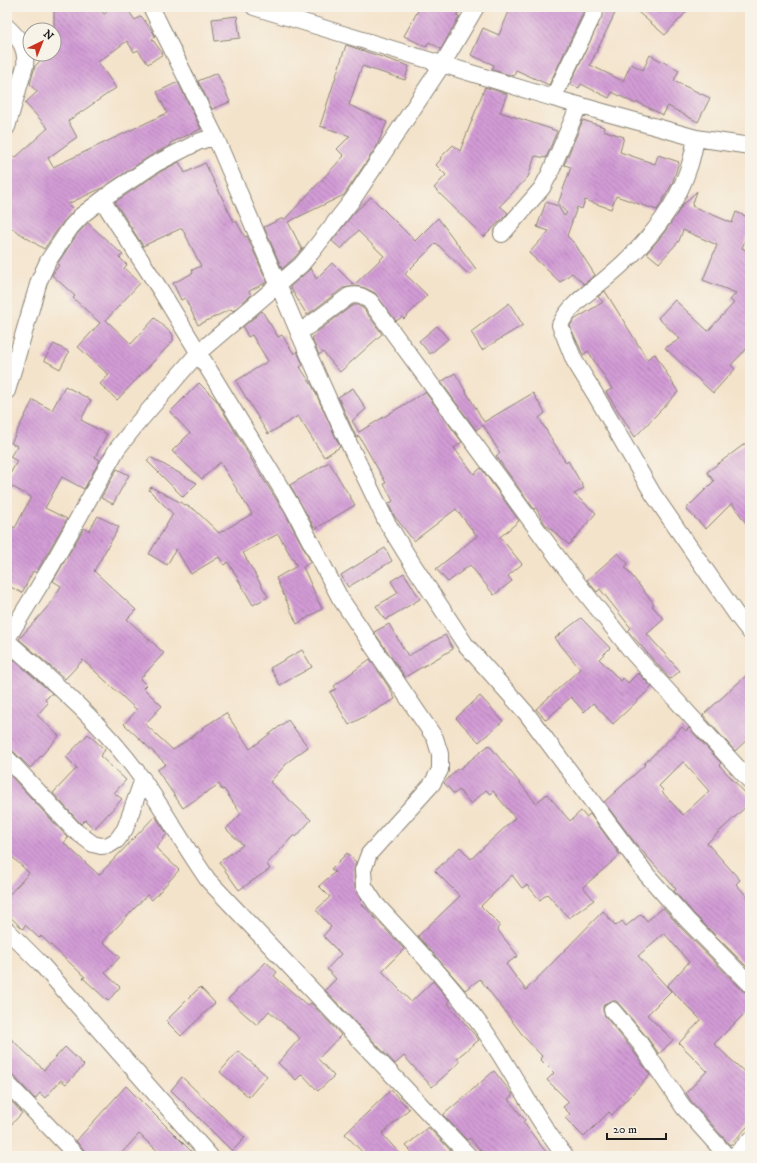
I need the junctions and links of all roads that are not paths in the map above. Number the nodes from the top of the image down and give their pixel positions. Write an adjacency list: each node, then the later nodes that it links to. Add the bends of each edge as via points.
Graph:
1 (151, 7): 10 (street)
2 (476, 7): 6 (street)
3 (597, 7): 7 (street)
4 (259, 8): 6 (street)
5 (7, 27): 9 (street, via 22,45 26,57)
6 (442, 65): 7 (street); 15 (street, via 353,199 301,265)
7 (552, 98): 8 (street)
8 (579, 105): 11 (street); 14 (street, via 542,188)
9 (7, 127)
10 (215, 136): 13 (street, via 155,164); 15 (street)
11 (696, 138): 12 (street); 19 (street, via 688,170 665,216 629,259 573,306 560,325 574,360 653,494)
12 (750, 146)
13 (102, 200): 17 (street); 18 (street, via 71,227 48,261 38,281)
14 (502, 234)
15 (278, 284): 16 (street); 17 (street)
16 (299, 333): 23 (street, via 349,296 356,294 370,301 564,566 633,653); 25 (street, via 386,521 465,644 527,714 647,875)
17 (198, 353): 20 (street, via 117,450); 32 (street, via 293,508 340,598 435,738 440,754 440,770 432,784 370,854 363,870 364,886 375,903 458,996 485,1031 549,1136)
18 (7, 390)
19 (750, 632)
20 (7, 640): 22 (street, via 86,713)
21 (7, 758): 22 (street, via 74,830 93,844 101,846 117,840 125,829)
22 (143, 779): 31 (street, via 208,880)
23 (750, 781)
24 (7, 930): 30 (street, via 41,964)
25 (750, 984)
26 (612, 1010): 33 (street, via 640,1042 684,1108)
27 (7, 1083): 29 (street)
28 (750, 1140): 34 (street)
29 (77, 1156)
30 (210, 1156)
31 (469, 1156)
32 (565, 1156)
33 (727, 1156)
34 (734, 1156)

